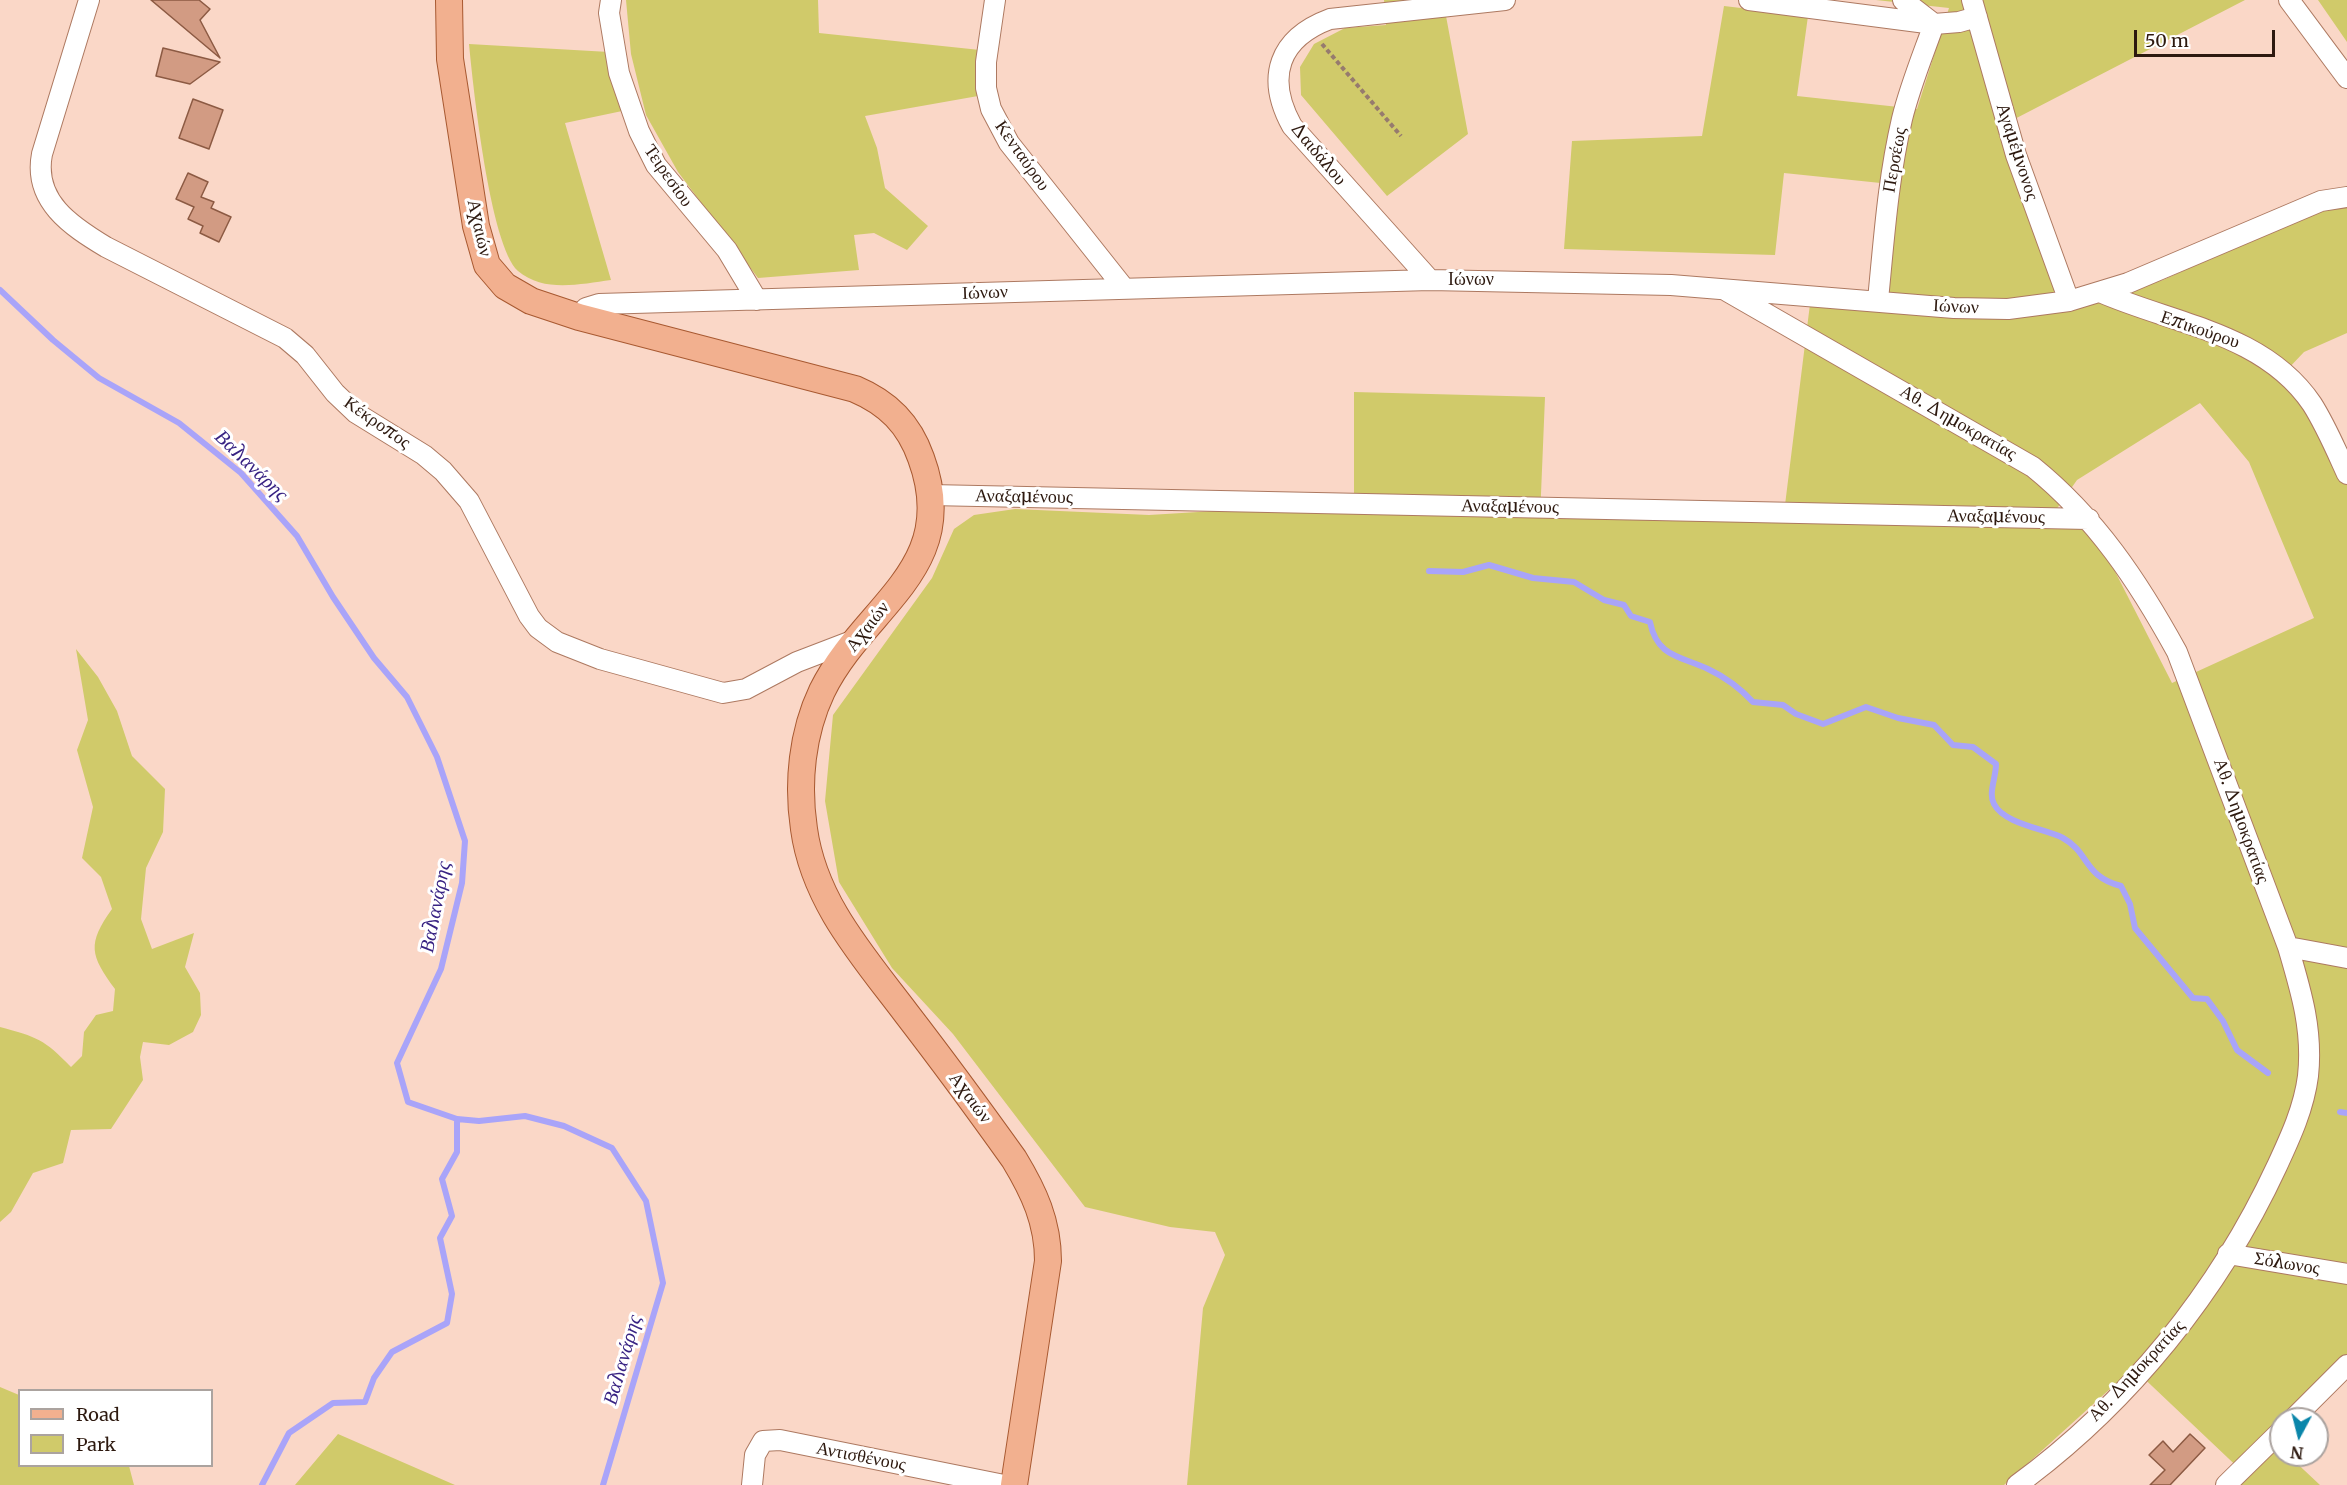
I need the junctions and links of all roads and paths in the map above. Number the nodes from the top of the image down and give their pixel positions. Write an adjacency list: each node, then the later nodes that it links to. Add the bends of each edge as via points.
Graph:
1 (89, 0): 26 (street, Κέκροπος, via 42,154 41,180 49,202 68,222 106,248 295,345 356,413 443,471 469,501 529,616 546,635 600,659 723,693 746,690 797,662)
2 (449, 0): 22 (main road, Αχαιών, via 450,59 483,256 492,272 512,291)
3 (611, 0): 19 (street, Τειρεσίου, via 611,34 619,73 639,131 656,165 727,250)
4 (995, 0): 16 (street, Κενταύρου, via 986,62 991,108 1009,143)
5 (1505, 0): 10 (street, Δαιδάλου, via 1348,17)
6 (1749, 0): 11 (street)
7 (1903, 0): 11 (street)
8 (2289, 0): 12 (street)
9 (1975, 9): 11 (street, via 1948,24); 21 (street, Αγαμέμνονος, via 2016,155)
10 (1317, 24): 13 (path, via 1322,46); 15 (street, Δαιδάλου, via 1292,41 1283,57 1279,77 1283,107 1303,139)
11 (1934, 24): 20 (street, Περσέως, via 1898,138 1886,206)
12 (2347, 78)
13 (1401, 136)
14 (2347, 197): 18 (street, Ιώνων, via 2321,201 2159,271)
15 (1430, 280): 16 (street, Ιώνων); 17 (street, Ιώνων)
16 (1124, 288): 19 (street, Ιώνων)
17 (1720, 288): 20 (street, Ιώνων); 25 (street, Αθ. Δημοκρατίας, via 2025,462)
18 (2100, 292): 21 (street, Ιώνων); 23 (street, Επικούρου, via 2228,337 2269,360 2311,404)
19 (757, 300): 22 (street, Ιώνων, via 599,304 586,308)
20 (1878, 300): 21 (street, Ιώνων, via 1983,309)
21 (2069, 301)
22 (579, 317): 24 (main road, Αχαιών, via 821,378 877,399 900,419 915,443)
23 (2347, 474)
24 (930, 495): 25 (street, Αναξαμένους); 26 (main road, Αχαιών, via 932,519 922,555)
25 (2090, 519): 27 (street, Αθ. Δημοκρατίας, via 2136,582 2177,652)
26 (858, 639): 36 (main road, Αχαιών, via 823,689 808,733 801,784 804,829 812,864 833,914 1014,1159 1036,1197 1048,1243 1047,1269)
27 (2288, 947): 28 (street); 29 (street, Αθ. Δημοκρατίας, via 2309,1029 2305,1093 2270,1182)
28 (2347, 958)
29 (2228, 1254): 30 (street, Σόλωνος); 37 (street, Αθ. Δημοκρατίας, via 2190,1312 2140,1373 2058,1452)
30 (2347, 1274)
31 (2347, 1365): 32 (street)
32 (2305, 1407)
33 (2269, 1443): 38 (street)
34 (752, 1485): 35 (street, Αντισθένους, via 755,1455 763,1441 780,1440)
35 (1004, 1485)
36 (1014, 1485)
37 (2017, 1485)
38 (2226, 1485)

